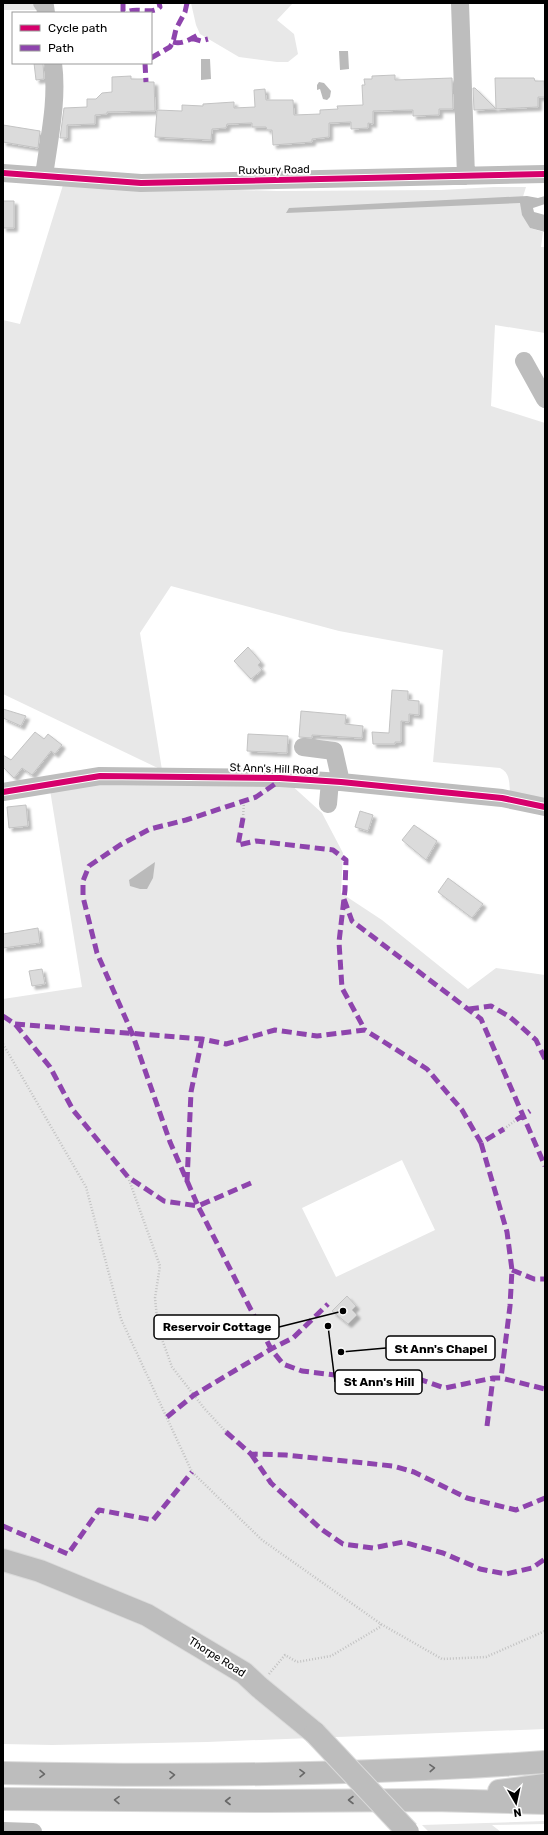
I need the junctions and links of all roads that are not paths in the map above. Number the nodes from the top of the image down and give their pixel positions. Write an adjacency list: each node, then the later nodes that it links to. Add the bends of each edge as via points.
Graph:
1 (42, 3): 3 (street)
2 (460, 3): 8 (street)
3 (46, 12)
4 (53, 64): 7 (street, via 54,106)
5 (3, 173): 7 (street, Ruxbury Road)
6 (545, 174): 8 (street, Ruxbury Road)
7 (44, 176): 8 (street, Ruxbury Road, via 141,183)
8 (466, 176)
9 (524, 361): 10 (street)
10 (545, 399)
11 (303, 748): 12 (street, via 334,751)
12 (335, 781): 13 (street, St Ann's Hill Road, via 100,776); 14 (street); 15 (street, St Ann's Hill Road, via 502,798)
13 (3, 792)
14 (328, 804)
15 (545, 807)
16 (3, 1560): 25 (main road, Thorpe Road, bridge, via 40,1571 146,1615 244,1673 316,1733)
17 (545, 1762): 18 (main road, one-way to 17, via 128,1776 306,1773)
18 (3, 1773)
19 (545, 1785): 21 (main road)
20 (3, 1799): 21 (main road, one-way to 20)
21 (432, 1800): 22 (main road)
22 (545, 1803)
23 (3, 1831): 24 (street)
24 (33, 1832)
25 (408, 1832)

